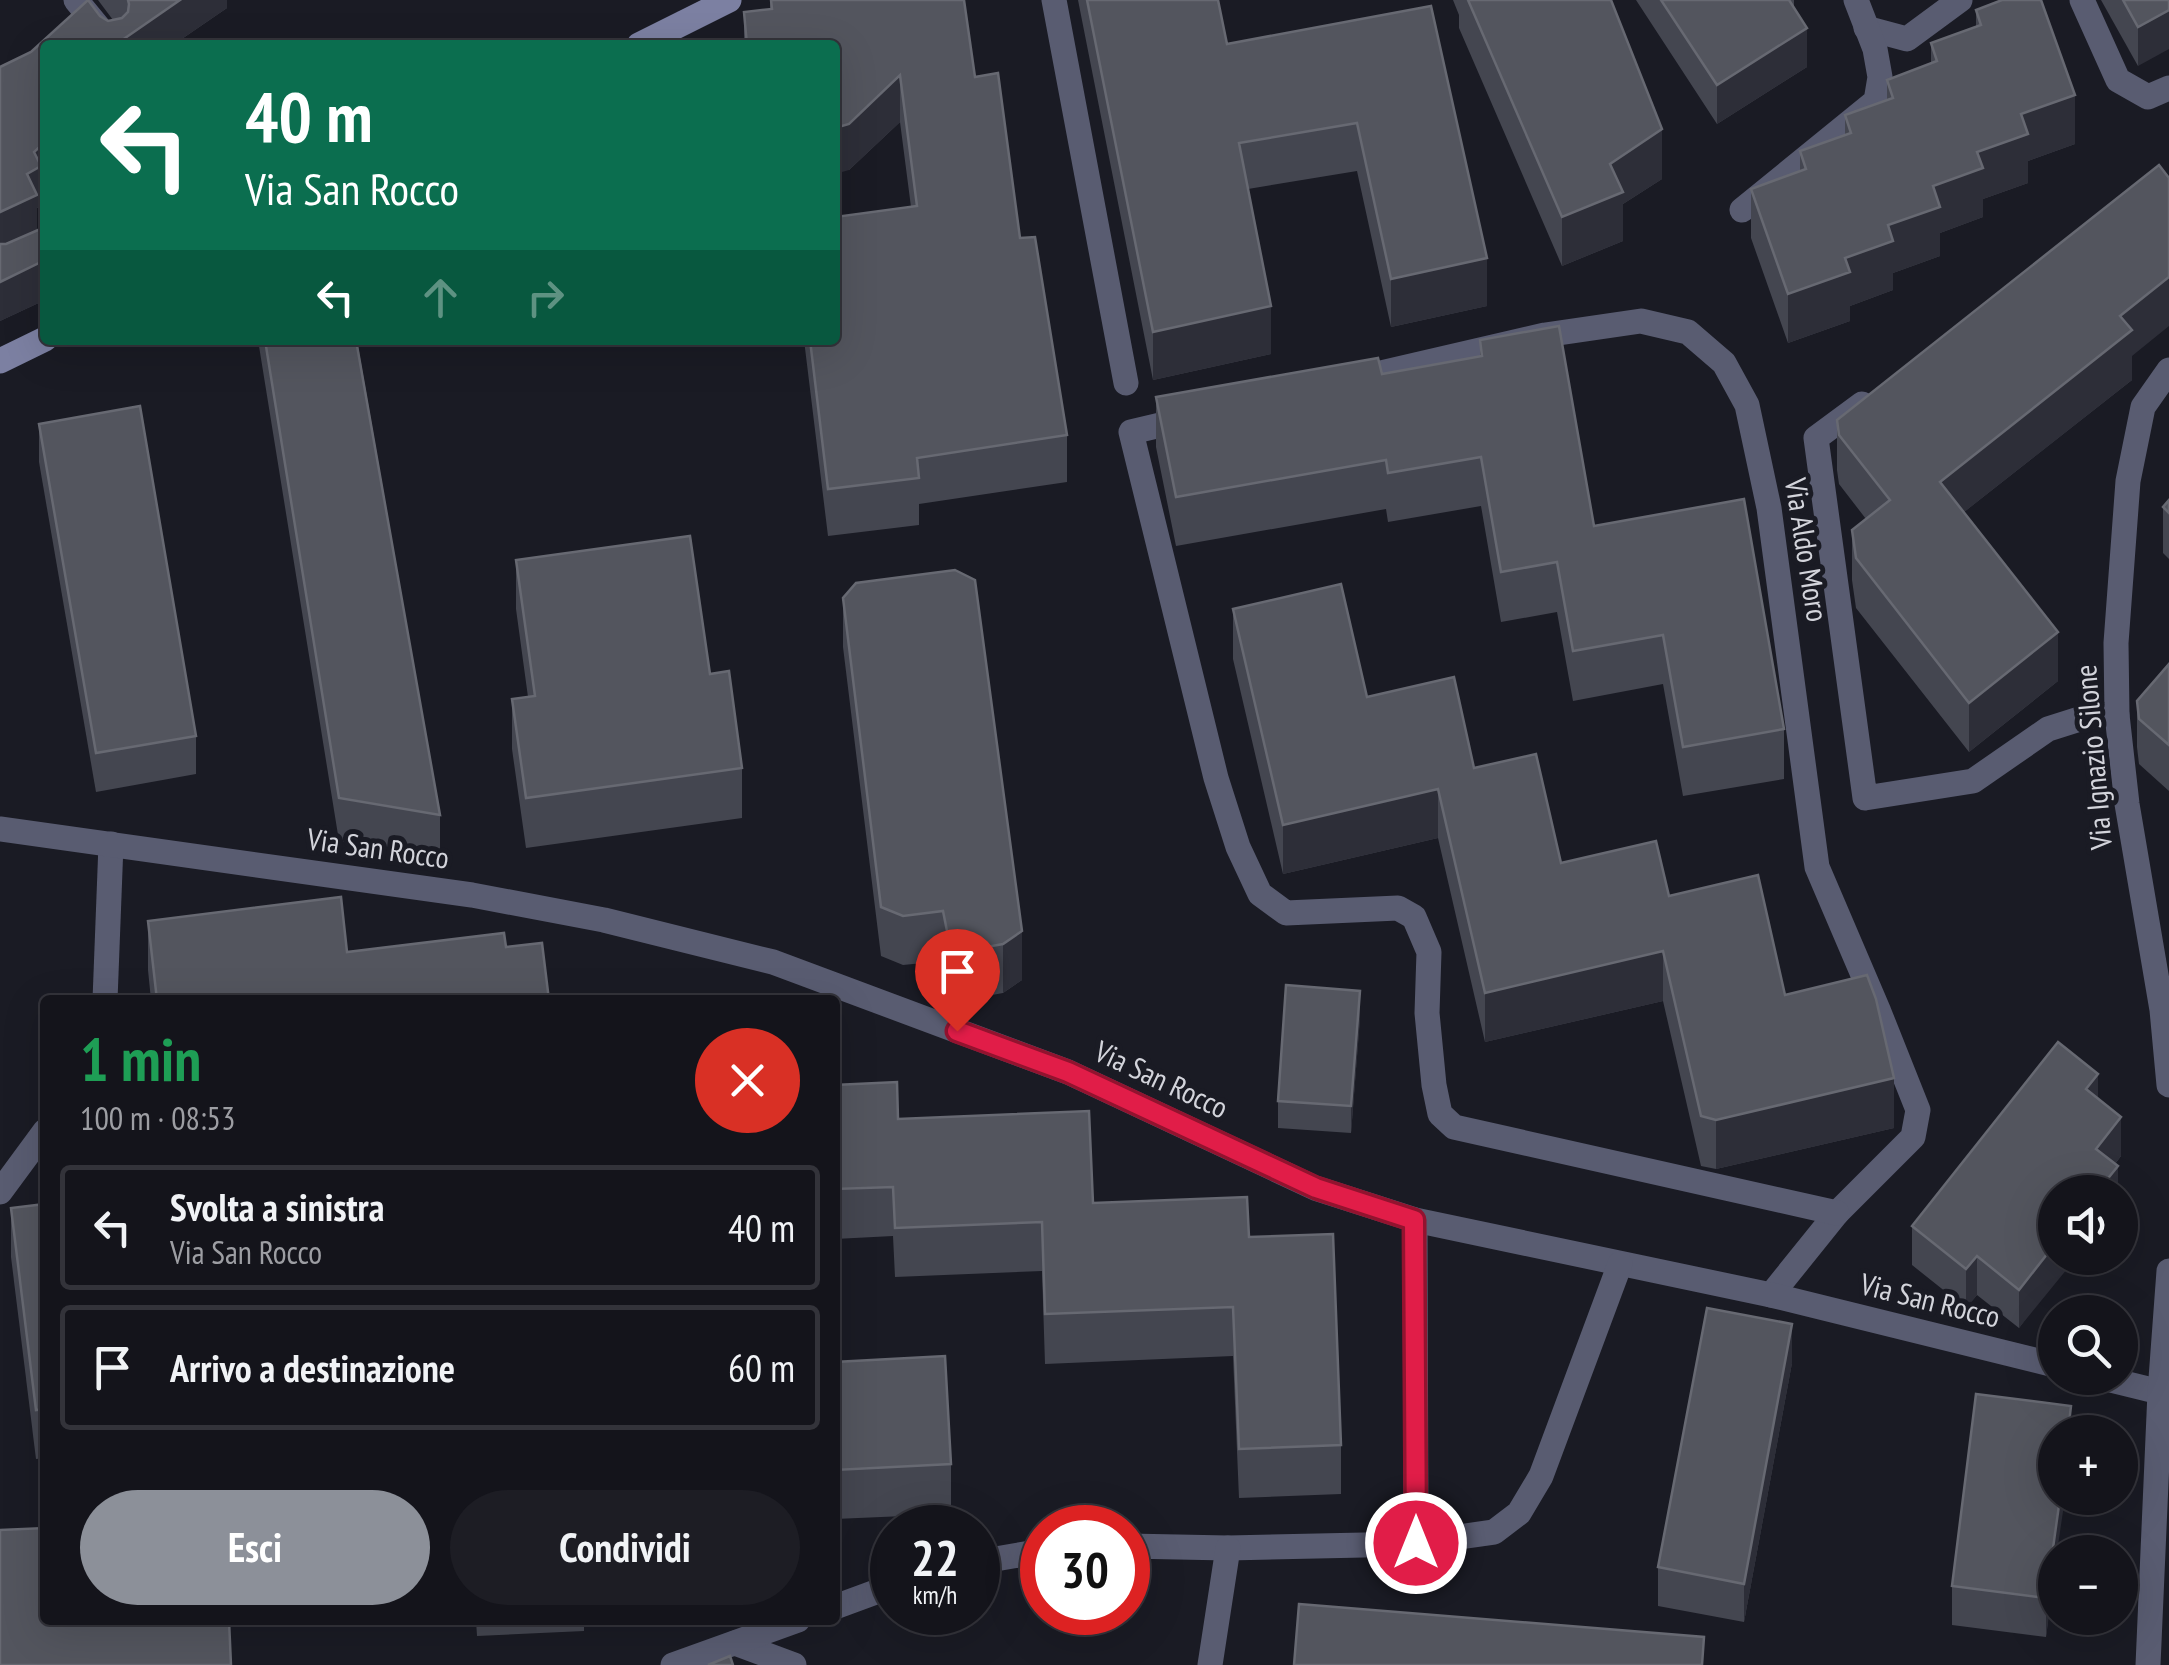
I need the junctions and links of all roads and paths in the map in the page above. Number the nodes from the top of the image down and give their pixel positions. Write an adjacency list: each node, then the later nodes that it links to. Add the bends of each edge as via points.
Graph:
1 (76, 0): 8 (street)
2 (729, 0): 9 (main road)
3 (1054, 0): 15 (street)
4 (1856, 0): 7 (street)
5 (1960, 0): 7 (street, via 1907,39)
6 (2082, 0): 10 (street, via 2118,80 2148,97)
7 (1866, 28): 11 (street, via 1880,77 1876,102)
8 (109, 40)
9 (649, 40)
10 (2169, 88)
11 (1742, 210)
12 (40, 341): 13 (main road)
13 (0, 361)
14 (2169, 370): 19 (street, Via Ignazio Silone, via 2142,407 2128,481 2116,643)
15 (1126, 383)
16 (1319, 388): 26 (street, Via Aldo Moro, via 1546,335 1641,321 1688,332 1724,363 1746,405 1769,508 1817,867 1918,1110 1913,1136)
17 (1880, 391): 19 (street, via 1816,438 1865,798 1972,781 2048,729)
18 (1206, 414): 26 (street, via 1131,432 1216,778 1260,894 1286,913 1398,908 1414,917 1428,952 1434,1084 1440,1114 1454,1127)
19 (2118, 715): 23 (street, Via Ignazio Silone)
20 (0, 829): 21 (street, Via San Rocco)
21 (112, 844): 22 (street); 27 (street, Via San Rocco, via 472,894 772,962 1068,1072 1316,1188)
22 (105, 995)
23 (2169, 1085)
24 (40, 1139): 25 (street)
25 (0, 1192)
26 (1837, 1213): 30 (street, Via Aldo Moro)
27 (1414, 1220): 28 (street, Via San Rocco); 34 (street)
28 (1620, 1264): 30 (street, Via San Rocco); 34 (street, via 1541,1476 1519,1513 1494,1532)
29 (2169, 1271): 33 (street)
30 (1771, 1295): 31 (street, Via San Rocco)
31 (2038, 1362)
32 (2138, 1386): 33 (street)
33 (2160, 1392): 44 (street)
34 (1416, 1543): 36 (street)
35 (1150, 1546): 36 (street)
36 (1228, 1548): 43 (street)
37 (870, 1594): 38 (street)
38 (840, 1605)
39 (784, 1625): 40 (street)
40 (735, 1643): 41 (street); 42 (street)
41 (674, 1665)
42 (794, 1665)
43 (1210, 1665)
44 (2148, 1665)

